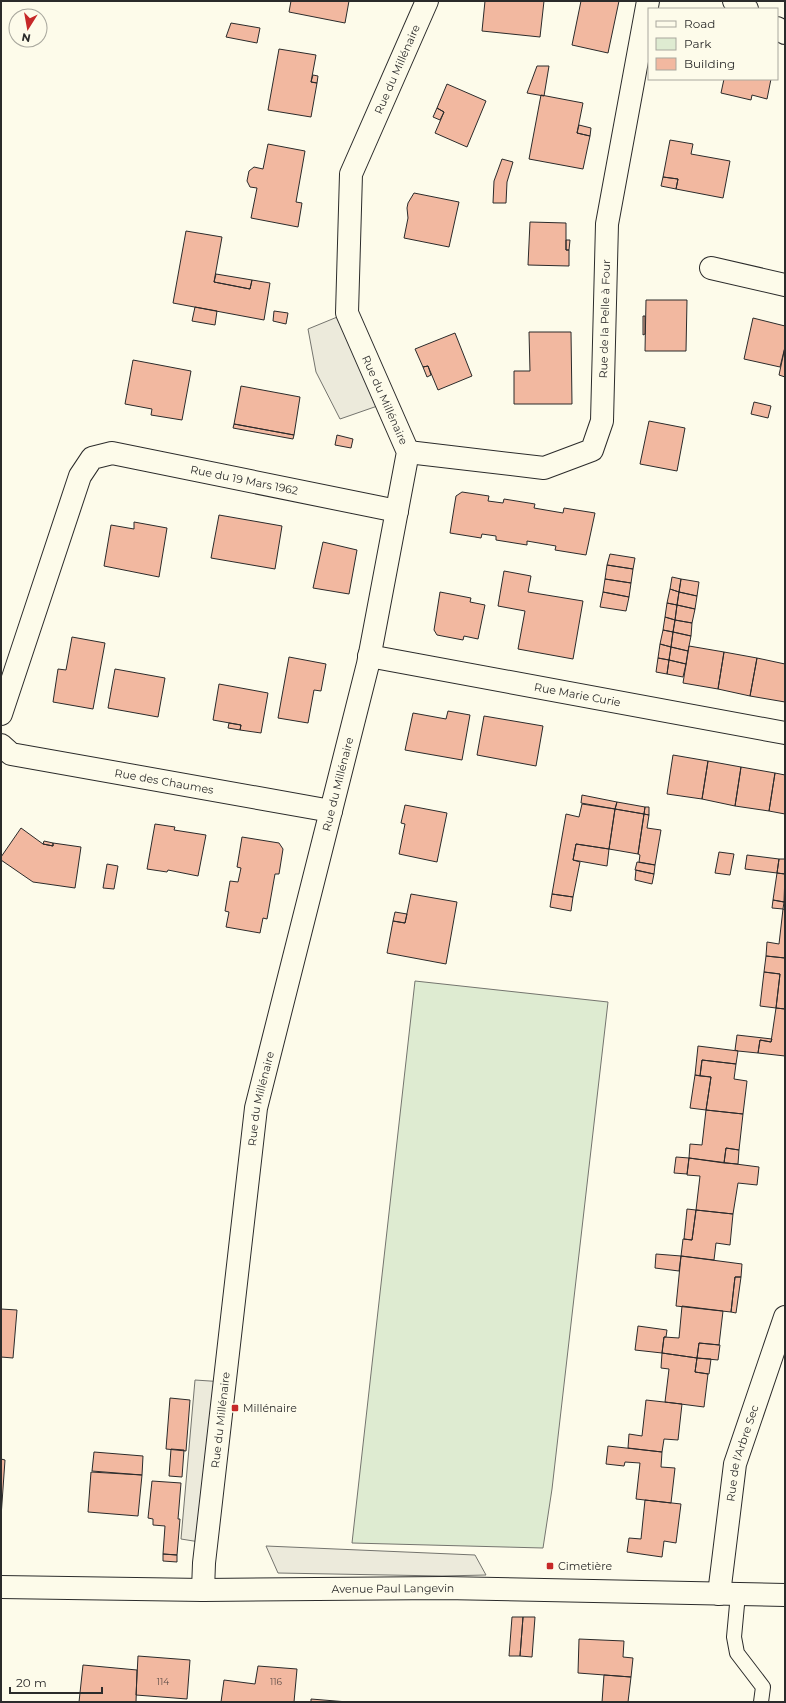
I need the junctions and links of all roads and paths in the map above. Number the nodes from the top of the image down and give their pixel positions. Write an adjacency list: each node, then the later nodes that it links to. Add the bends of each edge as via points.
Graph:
1 (427, 1): 7 (street, Rue du Millénaire, via 352,174 347,313)
2 (648, 1): 7 (street, Rue de la Pelle à Four, via 607,224 602,421 592,450 544,468)
3 (734, 1): 4 (street)
4 (745, 8)
5 (711, 268): 6 (street)
6 (785, 285)
7 (408, 452): 8 (street, Rue du Millénaire)
8 (397, 511): 9 (street, Rue du Millénaire); 10 (street, Rue du 19 Mars 1962, via 112,453 92,458 80,476)
9 (369, 656): 11 (street, Rue Marie Curie); 13 (street, Rue du Millénaire)
10 (1, 714)
11 (785, 733)
12 (1, 745): 13 (street, Rue des Chaumes, via 11,754)
13 (331, 811): 16 (street, Rue du Millénaire, via 256,1108)
14 (785, 1317): 17 (street, Rue de l'Arbre Sec, via 735,1464)
15 (1, 1587): 16 (street, Avenue Paul Langevin)
16 (203, 1590): 17 (street, Avenue Paul Langevin, via 444,1588)
17 (729, 1594): 18 (street, Avenue Paul Langevin); 19 (lane, via 737,1652 763,1687)
18 (785, 1595)
19 (761, 1702)

